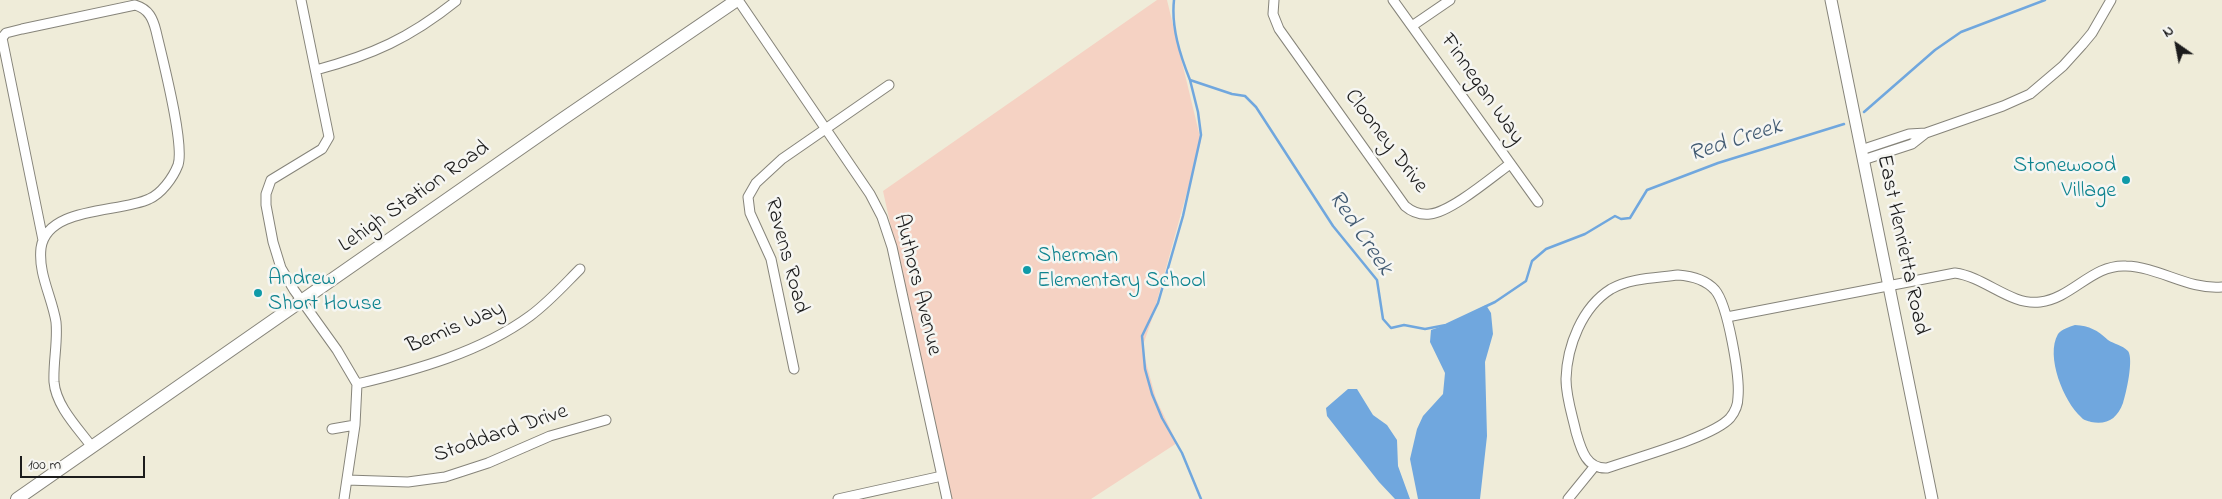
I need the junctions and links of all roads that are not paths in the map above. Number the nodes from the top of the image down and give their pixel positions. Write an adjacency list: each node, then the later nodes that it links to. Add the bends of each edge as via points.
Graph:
1 (301, 0): 10 (street)
2 (737, 0): 12 (street, Authors Avenue); 20 (main road, Lehigh Station Road)
3 (1274, 0): 14 (street, Clooney Drive, via 1273,14 1279,29 1405,206 1422,214 1437,213)
4 (1394, 0): 9 (street, Finnegan Way)
5 (1450, 0): 9 (street)
6 (1831, 0): 13 (main road, East Henrietta Road)
7 (2111, 0): 13 (street, via 2082,45 2030,94 1926,133 1909,134)
8 (456, 1): 10 (street, via 436,18 389,45)
9 (1412, 26): 14 (street, Finnegan Way)
10 (316, 70): 20 (street, via 328,129 327,143 314,155 271,180 266,194 273,242 282,268)
11 (889, 85): 12 (street)
12 (826, 128): 22 (street, Ravens Road, via 766,172 748,197 750,212 772,264); 29 (street, Authors Avenue, via 870,194 888,231)
13 (1862, 155): 18 (main road, East Henrietta Road)
14 (1510, 164): 15 (street, Finnegan Way)
15 (1538, 202)
16 (43, 240): 16 (street, via 68,218 148,200 163,189 177,166 178,138 156,31 152,19 140,7 108,10 22,29 6,33 2,38); 27 (street, via 41,262 56,332 55,391)
17 (580, 269): 23 (street, Bemis Way, via 530,316 484,342 416,368)
18 (1889, 285): 19 (street, via 1955,273 1977,278 2018,300 2039,302 2063,295 2098,272 2128,266 2201,287); 21 (street); 36 (main road, East Henrietta Road)
19 (2222, 287)
20 (302, 300): 23 (street); 27 (main road, Lehigh Station Road)
21 (1727, 317): 28 (street, via 1739,386 1736,408 1730,418 1701,436 1607,468); 28 (street, via 1725,306 1715,290 1699,278 1688,276 1621,284 1592,305 1575,338 1566,378 1580,444)
22 (794, 368)
23 (357, 384): 25 (street)
24 (606, 420): 30 (street, Stoddard Drive, via 550,436 488,463 444,477 401,482)
25 (355, 425): 26 (street); 30 (street)
26 (332, 429)
27 (92, 447): 31 (main road, Lehigh Station Road)
28 (1594, 467): 35 (street)
29 (942, 476): 33 (street); 34 (street, Authors Avenue)
30 (347, 480): 32 (street)
31 (18, 499)
32 (344, 499)
33 (838, 499)
34 (947, 499)
35 (1568, 499)
36 (1932, 499)

